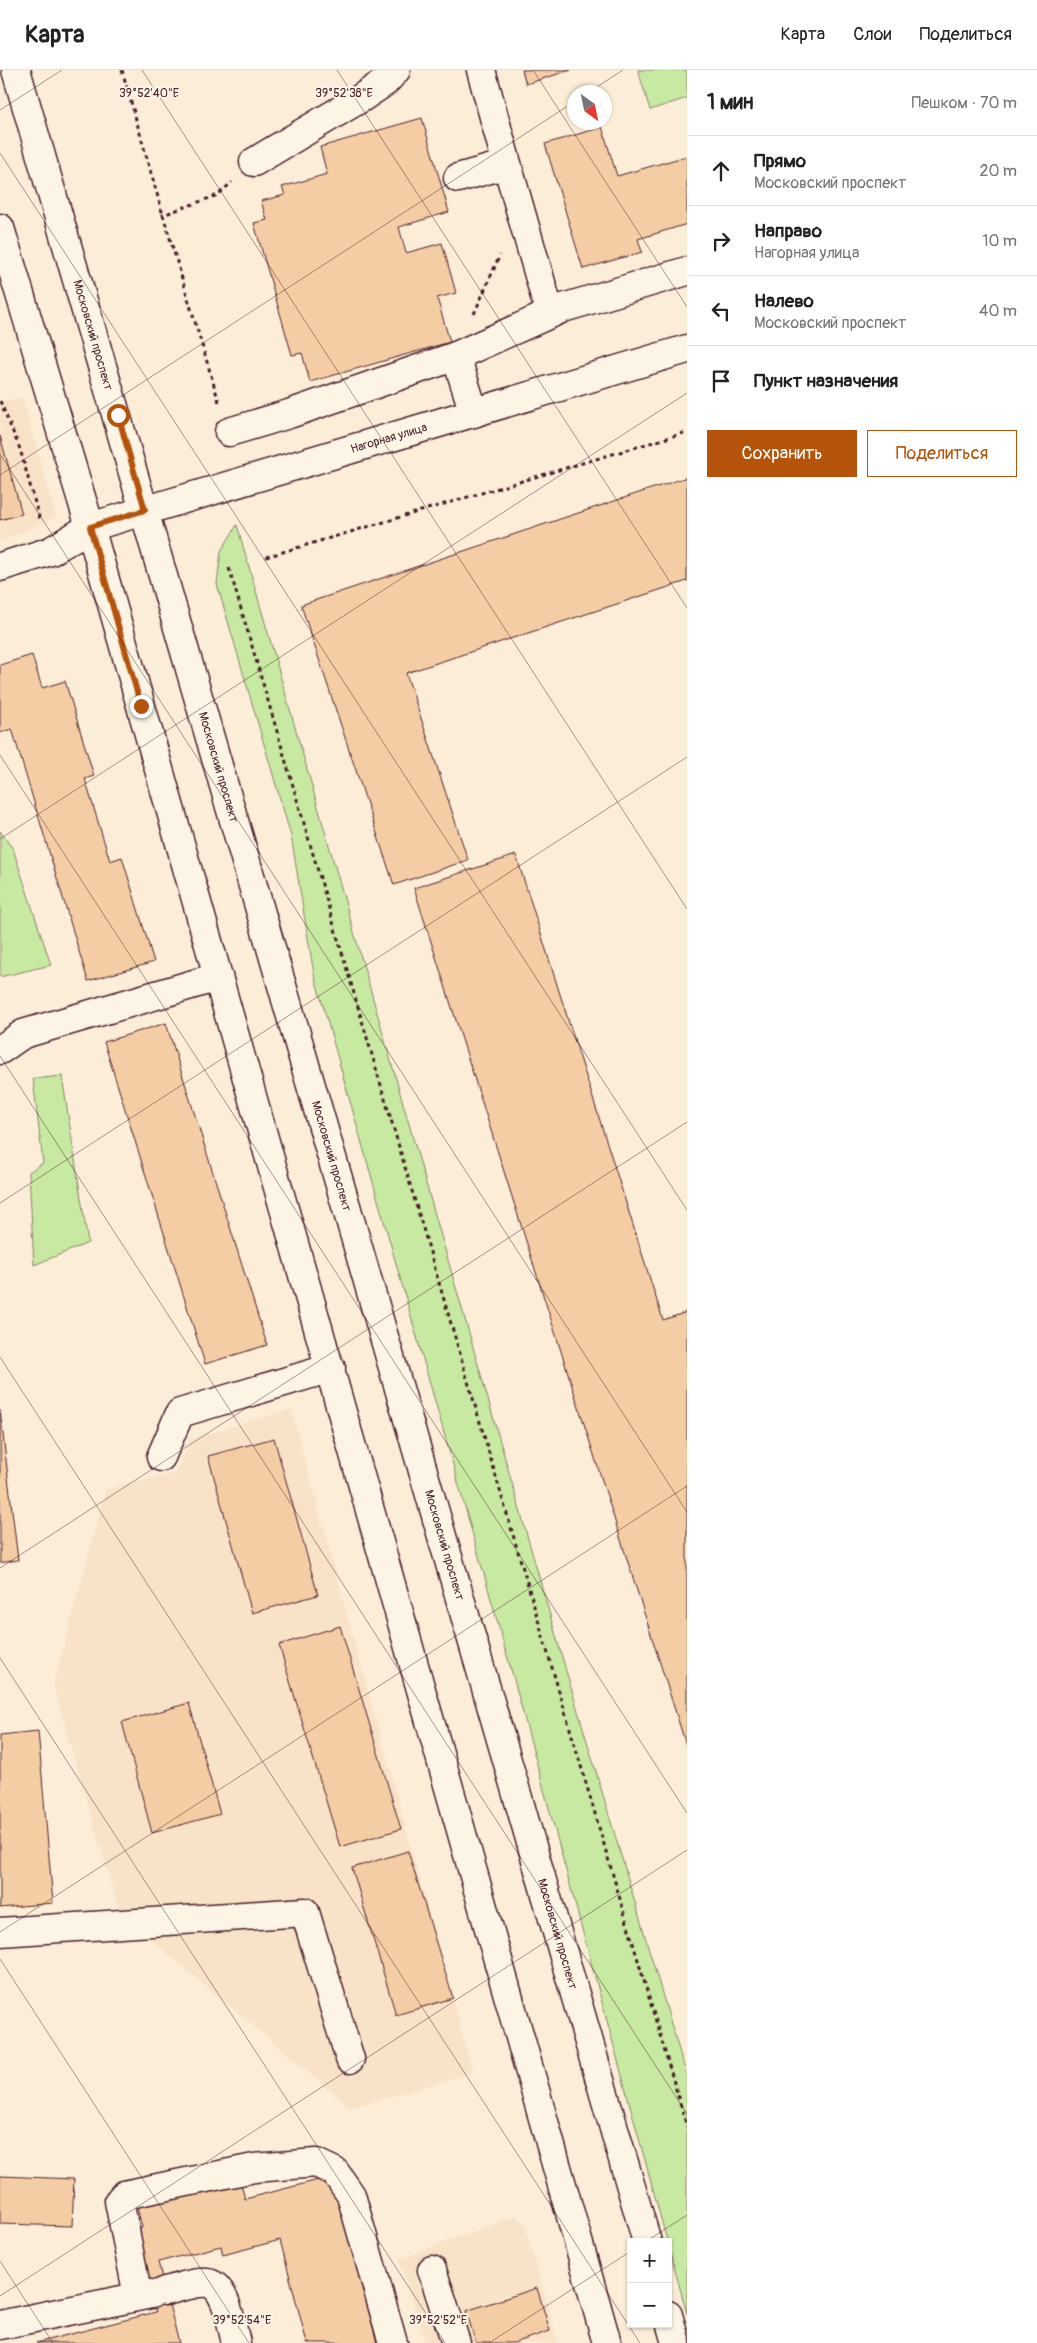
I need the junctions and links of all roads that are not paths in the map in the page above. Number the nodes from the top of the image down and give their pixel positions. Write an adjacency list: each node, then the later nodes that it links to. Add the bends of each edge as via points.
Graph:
1 (16, 70): 14 (main road, Московский проспект)
2 (396, 70): 4 (main road, via 361,98)
3 (481, 70): 5 (main road)
4 (254, 162)
5 (507, 164): 6 (main road); 9 (main road)
6 (458, 178)
7 (0, 228): 15 (main road)
8 (687, 271): 9 (main road)
9 (550, 314): 11 (main road)
10 (687, 349): 12 (main road, Нагорная улица)
11 (456, 356): 12 (main road); 13 (main road)
12 (474, 412): 14 (main road, Нагорная улица)
13 (229, 432)
14 (145, 510): 15 (main road, Нагорная улица); 23 (main road, Московский проспект)
15 (90, 527): 16 (main road, Нагорная улица, via 51,551); 17 (main road)
16 (0, 567)
17 (218, 977): 18 (main road, via 23,1034); 19 (main road)
18 (0, 1050)
19 (331, 1368): 20 (main road, via 180,1413); 31 (main road)
20 (161, 1458)
21 (0, 1932): 22 (main road, via 305,1912)
22 (350, 2059)
23 (646, 2238)
24 (432, 2270): 30 (main road)
25 (151, 2294): 26 (main road); 28 (main road, via 208,2282 216,2286 223,2294); 29 (main road, via 119,2201 124,2195 254,2168 316,2163 335,2172 351,2195)
26 (0, 2325)
27 (672, 2328): 32 (main road)
28 (236, 2343)
29 (393, 2343)
30 (456, 2343)
31 (607, 2343)
32 (676, 2343)

